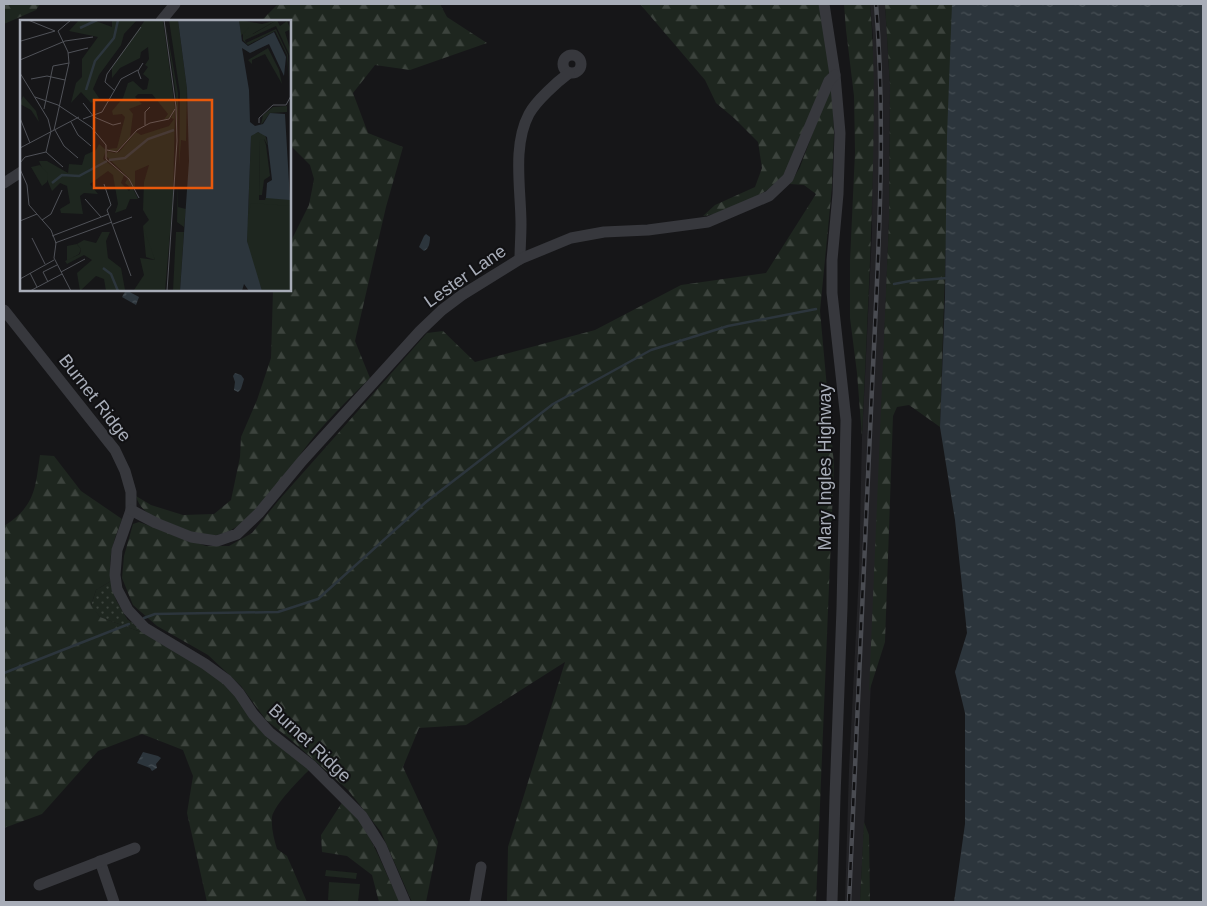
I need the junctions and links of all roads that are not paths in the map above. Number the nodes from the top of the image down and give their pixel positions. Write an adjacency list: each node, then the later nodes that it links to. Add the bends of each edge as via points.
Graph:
1 (175, 4): 3 (street)
2 (824, 4): 5 (street, Mary Ingles Highway)
3 (162, 20)
4 (569, 73): 9 (street, via 534,107 523,130 519,158)
5 (835, 75): 9 (street, Lester Lane, via 788,178 764,199 708,222 582,235); 19 (street, Mary Ingles Highway, via 840,133 832,293 844,397 846,458)
6 (20, 172): 7 (street)
7 (5, 180): 8 (street)
8 (20, 182)
9 (520, 259): 11 (street, Lester Lane, via 462,295 434,317 237,534 217,542 191,537)
10 (4, 310): 11 (street, Burnet Ridge, via 115,450 131,492)
11 (131, 510): 17 (street, Burnet Ridge, via 116,550 115,575 116,589 128,610 145,628 227,680 269,732 311,765 362,816 381,846)
12 (135, 848): 13 (street)
13 (100, 861): 15 (street); 16 (street)
14 (481, 868): 18 (street)
15 (39, 885)
16 (114, 902)
17 (405, 902)
18 (475, 902)
19 (832, 902)

